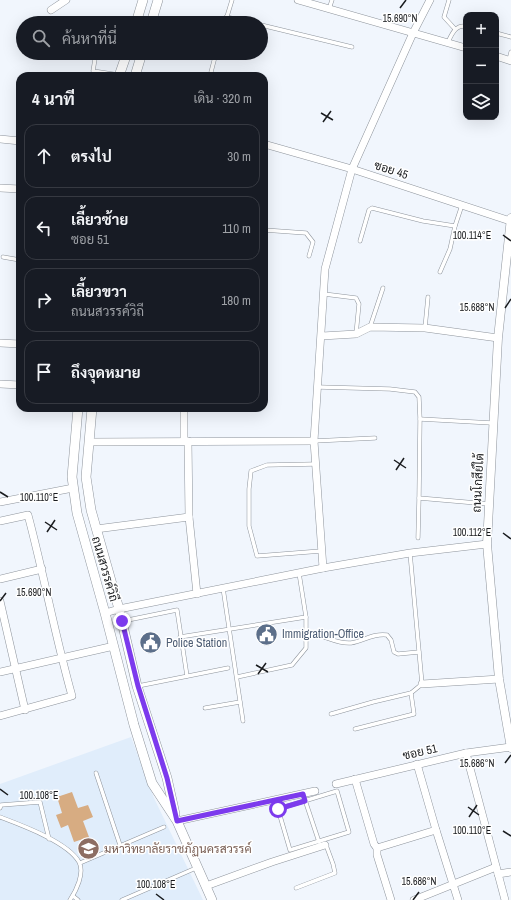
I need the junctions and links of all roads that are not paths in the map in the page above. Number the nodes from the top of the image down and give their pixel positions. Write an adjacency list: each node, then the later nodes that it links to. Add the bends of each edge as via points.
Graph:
1 (66, 0): 10 (street)
2 (143, 0): 11 (main road)
3 (158, 0): 12 (main road)
4 (232, 0): 13 (lane)
5 (298, 0): 9 (street)
6 (332, 0): 9 (lane)
7 (430, 0): 17 (street)
8 (449, 0): 16 (lane, via 444,17)
9 (329, 9): 17 (street)
10 (51, 10)
11 (138, 16)
12 (153, 16)
13 (226, 16)
14 (463, 26): 16 (lane)
15 (268, 27): 22 (lane)
16 (455, 29): 20 (lane)
17 (413, 33): 20 (street); 37 (street)
18 (499, 34): 19 (lane)
19 (511, 37)
20 (447, 43): 21 (street)
21 (463, 47)
22 (352, 48)
23 (511, 52): 29 (lane)
24 (499, 57): 29 (street)
25 (95, 60): 30 (lane, via 93,71)
26 (125, 60): 31 (main road)
27 (140, 60): 32 (main road)
28 (214, 60): 33 (lane)
29 (510, 60)
30 (98, 72)
31 (121, 72)
32 (136, 72)
33 (211, 72)
34 (0, 140): 35 (street)
35 (16, 141)
36 (268, 145): 37 (street, ซอย 45)
37 (352, 169): 40 (street, ซอย 45); 50 (street, via 326,269)
38 (0, 188): 39 (street)
39 (16, 189)
40 (462, 205): 41 (street, ซอย 45); 42 (lane)
41 (511, 220): 56 (street, ถนนโกสีย์ใต้)
42 (455, 226): 44 (lane, via 372,208 369,210); 48 (lane, via 450,249)
43 (268, 230): 45 (lane, via 306,233 314,242)
44 (360, 240)
45 (309, 256)
46 (3, 258): 47 (lane)
47 (16, 260)
48 (440, 272)
49 (383, 288): 52 (lane)
50 (324, 294): 54 (lane, via 356,298 359,304); 55 (street)
51 (428, 296): 53 (lane)
52 (370, 327): 53 (street); 54 (street)
53 (425, 328): 56 (street)
54 (356, 334): 55 (street)
55 (322, 336): 61 (street)
56 (498, 338): 66 (street, ถนนโกสีย์ใต้)
57 (0, 343): 58 (street)
58 (16, 344)
59 (0, 384): 60 (street)
60 (16, 385)
61 (318, 387): 65 (lane, via 415,392 419,397); 69 (street)
62 (78, 412): 72 (main road, ถนนสวรรค์วิถี)
63 (92, 412): 70 (main road, ถนนสวรรค์วิถี)
64 (184, 412): 68 (street)
65 (420, 419): 66 (lane); 73 (lane)
66 (493, 423): 75 (street, ถนนโกสีย์ใต้)
67 (375, 438): 69 (lane)
68 (186, 441): 69 (street); 70 (street); 76 (street)
69 (314, 441): 71 (street)
70 (89, 442): 78 (main road, ถนนสวรรค์วิถี, via 86,477)
71 (316, 464): 81 (street); 81 (lane, via 267,465 251,471 249,526 257,556)
72 (73, 488): 74 (street); 91 (main road, ถนนสวรรค์วิถี, via 77,513)
73 (419, 498): 75 (lane); 79 (lane)
74 (0, 502)
75 (488, 504): 80 (street, ถนนโกสีย์ใต้)
76 (189, 518): 78 (street); 88 (street)
77 (0, 521): 84 (street, via 28,515)
78 (96, 529): 90 (main road, ถนนสวรรค์วิถี)
79 (418, 538)
80 (487, 544): 82 (street); 105 (street, ถนนโกสีย์ใต้)
81 (321, 551): 83 (street)
82 (410, 553): 83 (street); 98 (lane)
83 (323, 568): 85 (street)
84 (42, 569): 86 (street); 99 (street)
85 (299, 573): 87 (street); 92 (lane)
86 (0, 579)
87 (223, 588): 88 (street); 94 (lane)
88 (197, 594): 90 (street)
89 (0, 601): 100 (street)
90 (119, 609): 91 (street); 93 (main road, ถนนสวรรค์วิถี)
91 (105, 613): 97 (main road, ถนนสวรรค์วิถี)
92 (306, 617): 94 (lane); 95 (lane)
93 (122, 621): 96 (lane, via 177,610); 107 (main road, ถนนสวรรค์วิถี)
94 (230, 629): 96 (lane); 104 (lane)
95 (306, 634): 98 (lane, via 352,643 381,634 387,635 394,652 398,654); 104 (lane, via 306,648 292,665)
96 (180, 637): 103 (lane)
97 (114, 646): 99 (street); 126 (main road, ถนนสวรรค์วิถี, via 152,782)
98 (419, 652): 106 (lane)
99 (62, 658): 100 (street); 111 (street, via 72,696)
100 (16, 668): 102 (street); 111 (street)
101 (228, 668): 103 (lane)
102 (0, 672)
103 (187, 676): 107 (lane)
104 (237, 677): 109 (lane)
105 (499, 680): 106 (street); 116 (street, ถนนโกสีย์ใต้)
106 (422, 684): 108 (lane)
107 (138, 686): 126 (main road, ถนนสวรรค์วิถี, via 167,778)
108 (411, 693): 112 (lane); 115 (lane, via 414,714)
109 (240, 702): 110 (lane); 114 (lane)
110 (205, 708)
111 (25, 710): 113 (street)
112 (331, 714)
113 (0, 716)
114 (244, 721)
115 (355, 729)
116 (511, 747): 117 (street, ซอย 51)
117 (466, 753): 118 (street, ซอย 51); 135 (street)
118 (417, 764): 120 (street, ซอย 51); 128 (street)
119 (96, 773): 131 (lane)
120 (354, 779): 121 (street, ซอย 51); 132 (street)
121 (336, 784)
122 (315, 791): 123 (street)
123 (304, 797): 126 (street); 130 (lane); 130 (lane, via 278,809 290,850); 130 (lane, via 338,791 349,832)
124 (0, 808): 129 (lane, via 1,805 7,804 40,802)
125 (0, 817): 129 (lane, via 34,830)
126 (177, 821): 134 (main road, ถนนสวรรค์วิถี)
127 (164, 827): 131 (lane)
128 (436, 830): 132 (street); 138 (street)
129 (49, 839): 133 (lane, via 68,849)
130 (322, 843): 137 (street); 139 (lane, via 335,873)
131 (120, 845): 133 (lane)
132 (377, 848): 144 (street)
133 (80, 863): 140 (lane, via 81,875)
134 (198, 867): 137 (main road, ถนนสวรรค์วิถี); 142 (lane)
135 (497, 871): 136 (street); 138 (street); 147 (street)
136 (511, 872)
137 (206, 886): 143 (main road, ถนนสวรรค์วิถี)
138 (452, 886): 145 (street); 146 (street)
139 (296, 888)
140 (72, 898): 141 (lane)
141 (78, 900)
142 (122, 900)
143 (212, 900)
144 (391, 900)
145 (414, 900)
146 (458, 900)
147 (505, 900)

